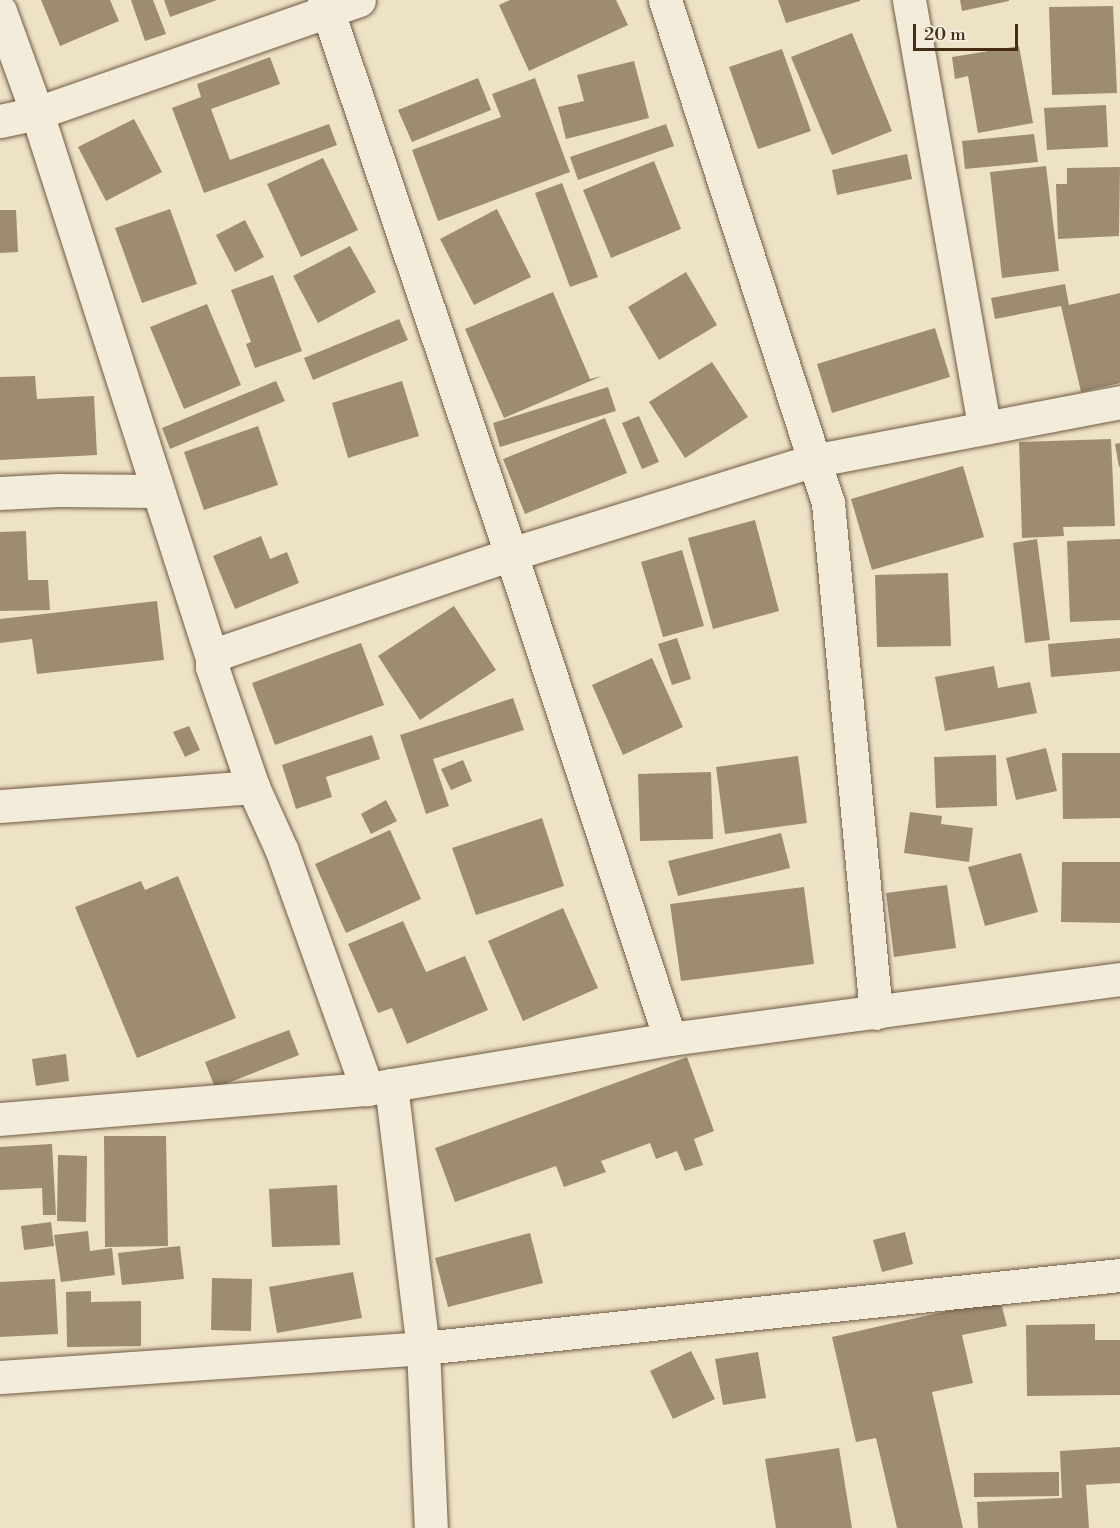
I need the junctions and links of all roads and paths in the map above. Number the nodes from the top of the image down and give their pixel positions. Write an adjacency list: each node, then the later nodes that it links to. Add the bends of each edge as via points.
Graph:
1 (359, 0): 4 (street)
2 (665, 0): 10 (street)
3 (909, 0): 9 (street)
4 (325, 5): 6 (street); 13 (street)
5 (0, 11): 6 (street)
6 (37, 113): 7 (street); 11 (street)
7 (0, 121)
8 (1120, 402): 9 (street)
9 (984, 427): 10 (street)
10 (812, 461): 13 (street); 18 (street, via 828,503)
11 (157, 491): 12 (street); 14 (street)
12 (0, 493)
13 (511, 554): 14 (street); 19 (street)
14 (212, 658): 15 (street)
15 (253, 787): 16 (street); 20 (street)
16 (0, 806)
17 (1120, 979): 18 (street)
18 (876, 1013): 19 (street)
19 (670, 1039): 20 (street)
20 (379, 1087): 21 (street); 23 (street)
21 (0, 1119)
22 (1120, 1275): 23 (street)
23 (423, 1348): 24 (street); 25 (street)
24 (0, 1377)
25 (431, 1528)

